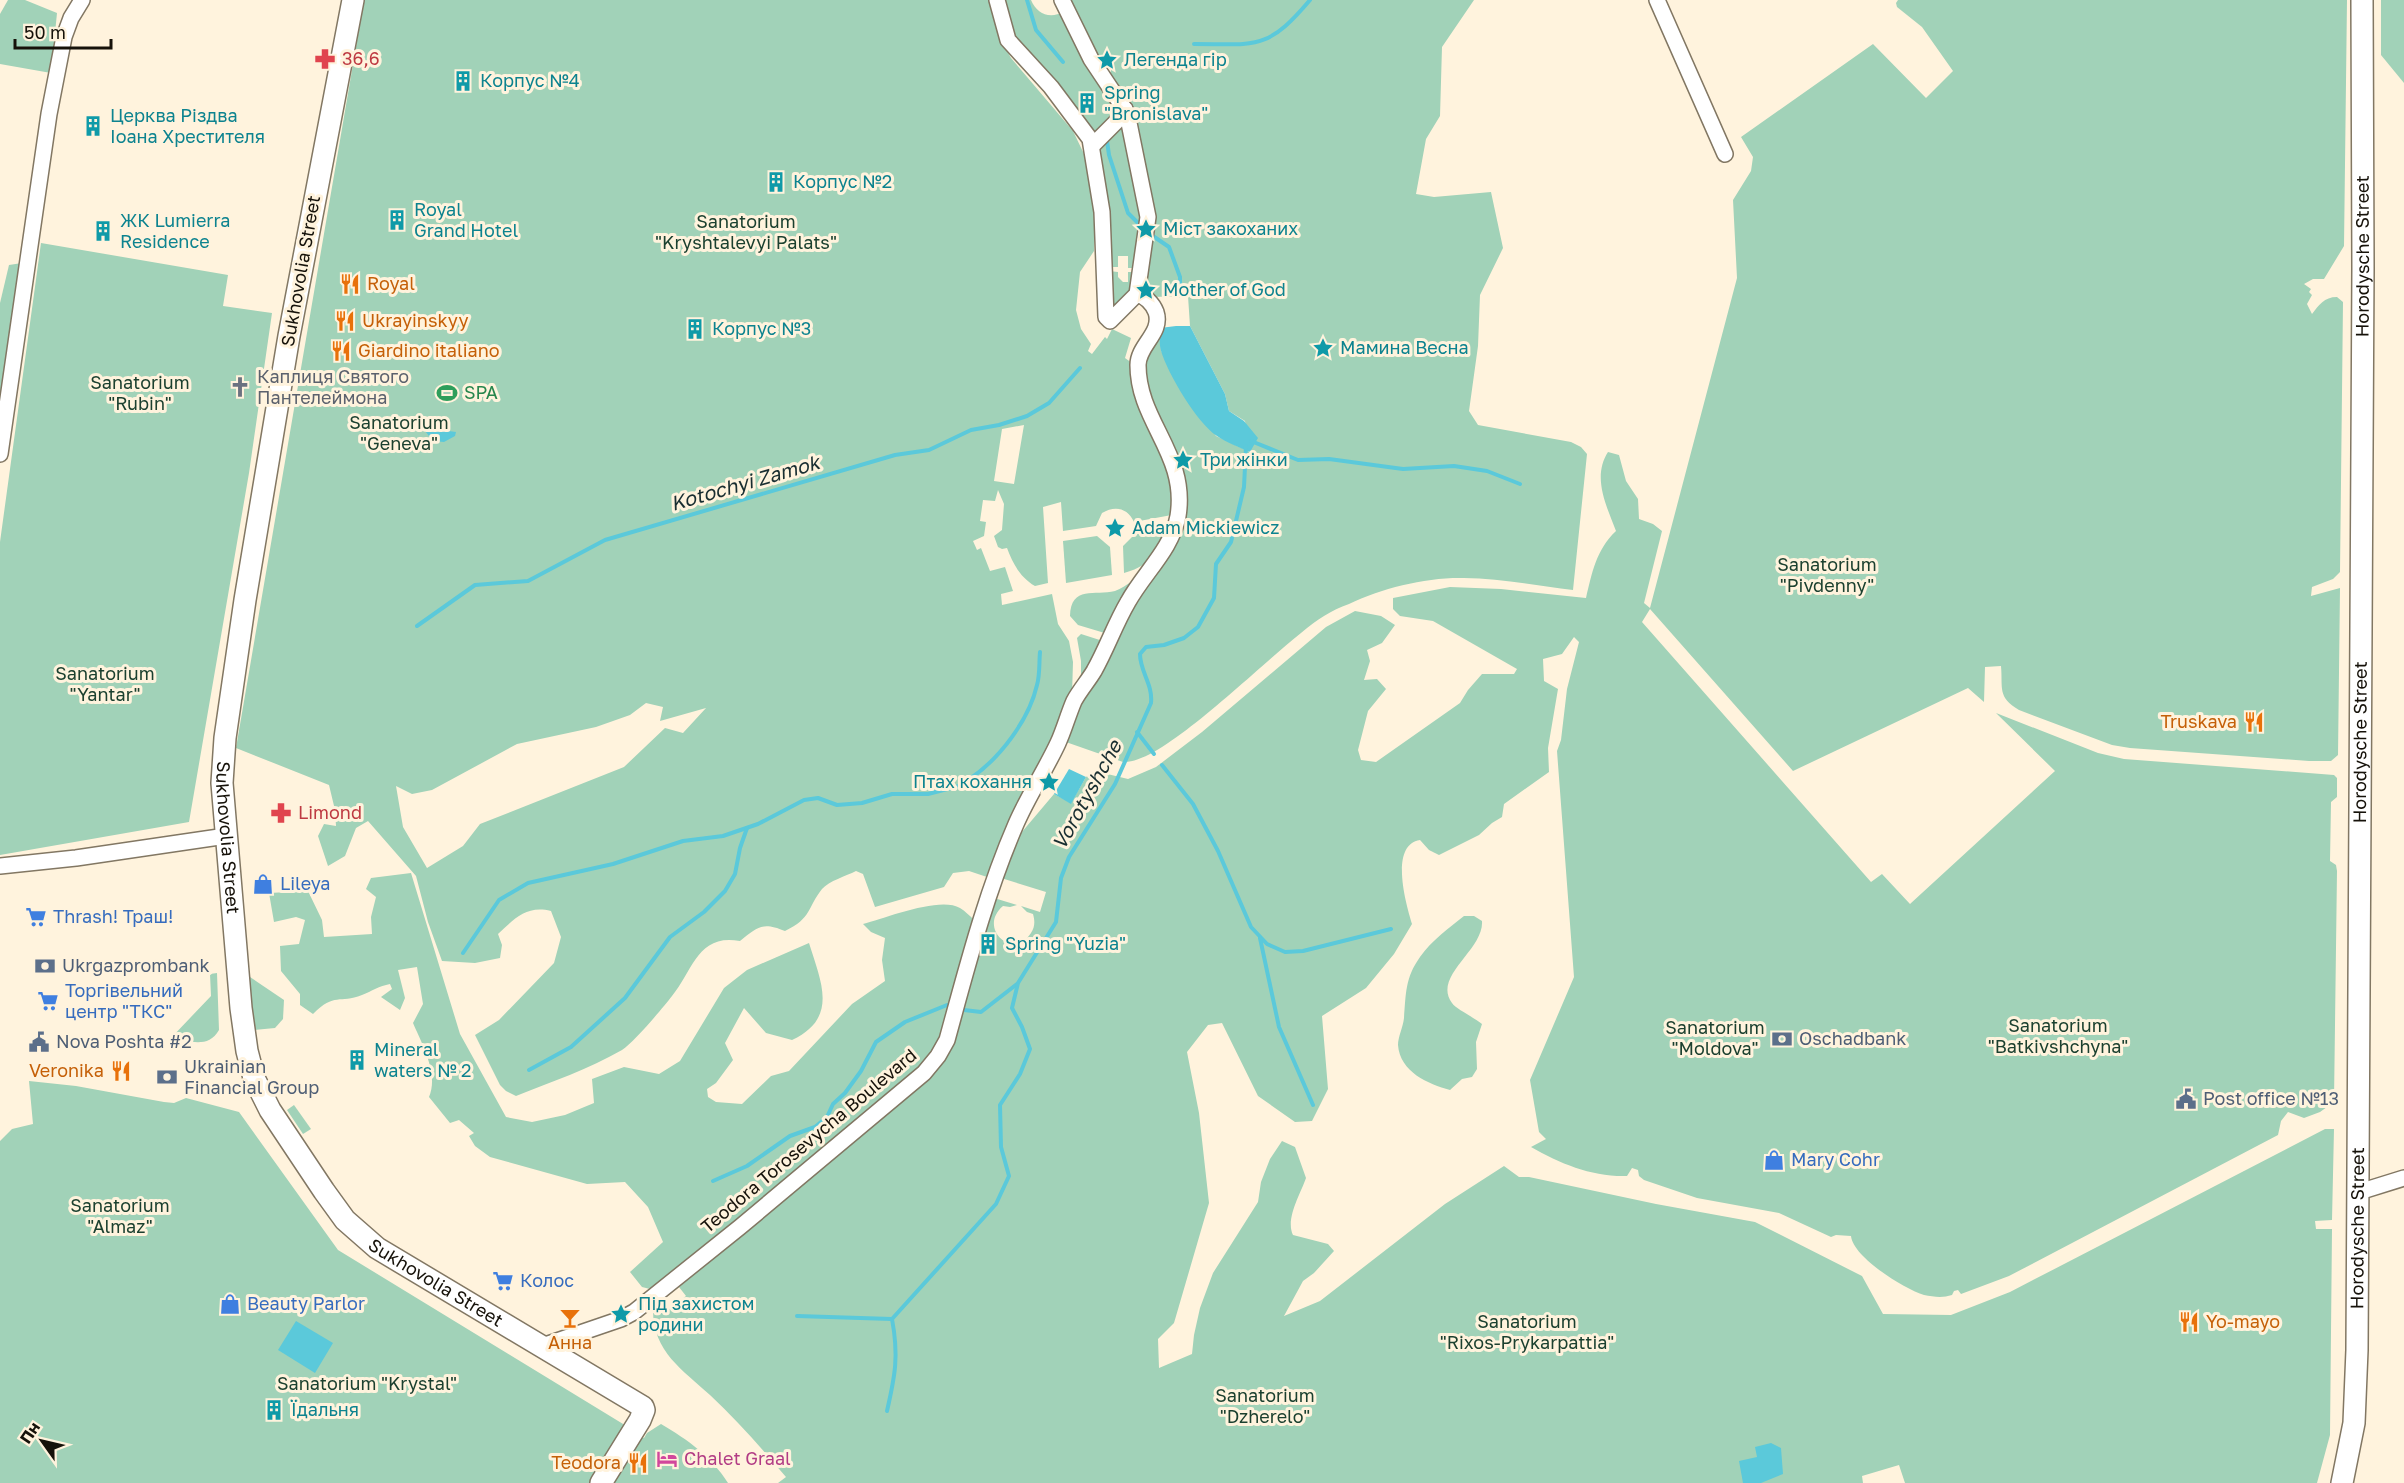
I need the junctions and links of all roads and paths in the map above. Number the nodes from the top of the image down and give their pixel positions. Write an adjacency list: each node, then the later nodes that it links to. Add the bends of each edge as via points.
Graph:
1 (82, 0): 11 (street, via 64,37 49,114)
2 (353, 0): 12 (street, Sukhovolia Street, via 294,305 245,600 223,759)
3 (997, 0): 8 (street, via 1008,40 1051,87)
4 (1062, 0): 7 (street, via 1091,59)
5 (1657, 0): 9 (street)
6 (2362, 0): 15 (street, Horodysche Street)
7 (1125, 110): 8 (street); 10 (street, via 1148,217)
8 (1092, 146): 10 (street, via 1102,212 1108,320)
9 (1725, 154)
10 (1137, 294): 16 (street, Teodora Torosevycha Boulevard, via 1153,305 1157,316 1138,365 1143,400 1175,465 1180,494 1178,518 1165,548 1128,602 1075,700 1016,825 985,910 947,1040 938,1056 924,1073 634,1312)
11 (0, 454)
12 (226, 836): 13 (street); 16 (street, Sukhovolia Street, via 247,1052 254,1078 270,1110 324,1191 360,1235)
13 (0, 866)
14 (2404, 1178): 15 (street)
15 (2359, 1192): 18 (street, Horodysche Street, via 2354,1423)
16 (542, 1346): 17 (street, Sukhovolia Street, via 643,1407 640,1420)
17 (601, 1483)
18 (2342, 1483)

